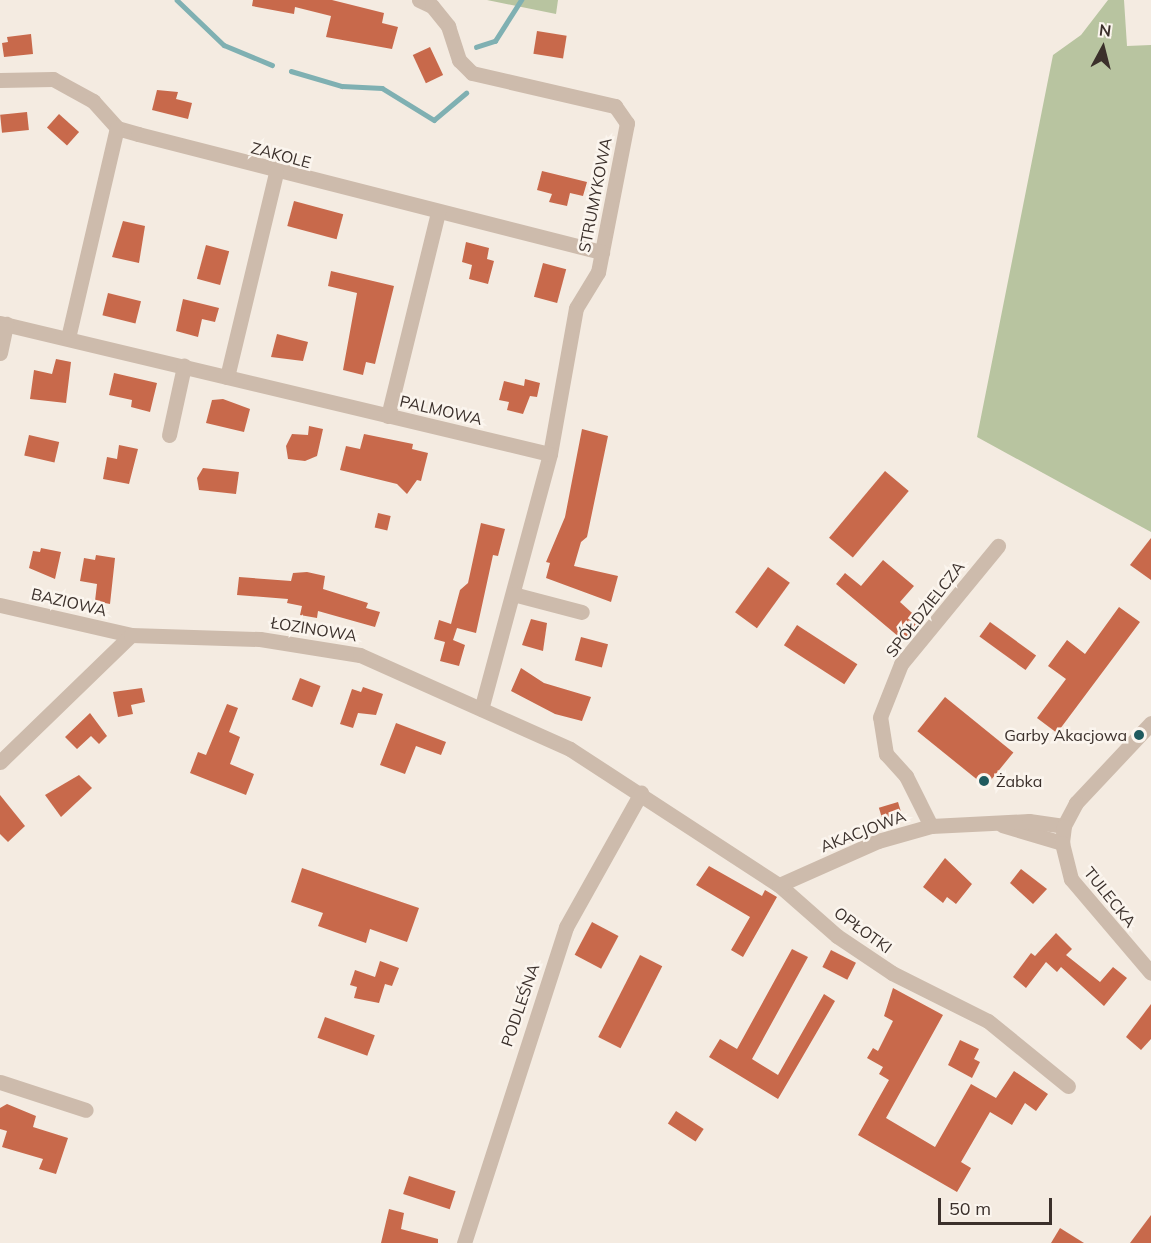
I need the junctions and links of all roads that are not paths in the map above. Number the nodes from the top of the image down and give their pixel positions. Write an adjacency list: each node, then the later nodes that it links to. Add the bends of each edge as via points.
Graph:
1 (419, 0): 6 (street, STRUMYKOWA, via 432,6 448,26 459,60 472,73 615,106 627,123)
2 (0, 80): 3 (street, ZAKOLE, via 32,77 75,88)
3 (117, 128): 4 (street, ZAKOLE); 8 (street)
4 (276, 172): 5 (street, ZAKOLE); 11 (street)
5 (438, 212): 6 (street, ZAKOLE); 12 (street)
6 (602, 252): 14 (street, STRUMYKOWA, via 598,272 576,308)
7 (3, 324): 8 (street, PALMOWA); 9 (street, PALMOWA)
8 (68, 338): 10 (street, PALMOWA)
9 (0, 353)
10 (184, 366): 11 (street, PALMOWA); 13 (street)
11 (227, 376): 12 (street, PALMOWA)
12 (388, 416): 14 (street, PALMOWA)
13 (169, 435)
14 (550, 454): 16 (street)
15 (998, 546): 25 (street, SPÓŁDZIELCZA, via 901,664 880,717 886,754 906,776)
16 (513, 594): 18 (street); 20 (street)
17 (0, 605): 19 (street, BAZIOWA)
18 (582, 612)
19 (131, 634): 20 (street, ŁOZINOWA, via 260,639 360,655); 22 (street)
20 (481, 709): 23 (street, ŁOZINOWA, via 570,749)
21 (1151, 723): 26 (street, TULECKA, via 1076,803)
22 (0, 762)
23 (641, 793): 28 (street, OPŁOTKI); 33 (street, PODLEŚNA, via 566,927)
24 (999, 824): 25 (street, AKACJOWA); 26 (street, AKACJOWA, via 1029,821); 27 (street, AKACJOWA)
25 (931, 826): 28 (street, AKACJOWA, via 878,841)
26 (1064, 826): 27 (street, TULECKA)
27 (1062, 843): 29 (street, TULECKA, via 1071,879)
28 (779, 885): 31 (street, OPŁOTKI, via 837,936 892,973 988,1021)
29 (1151, 973)
30 (0, 1082): 32 (street)
31 (1068, 1086)
32 (86, 1110)
33 (464, 1243)

